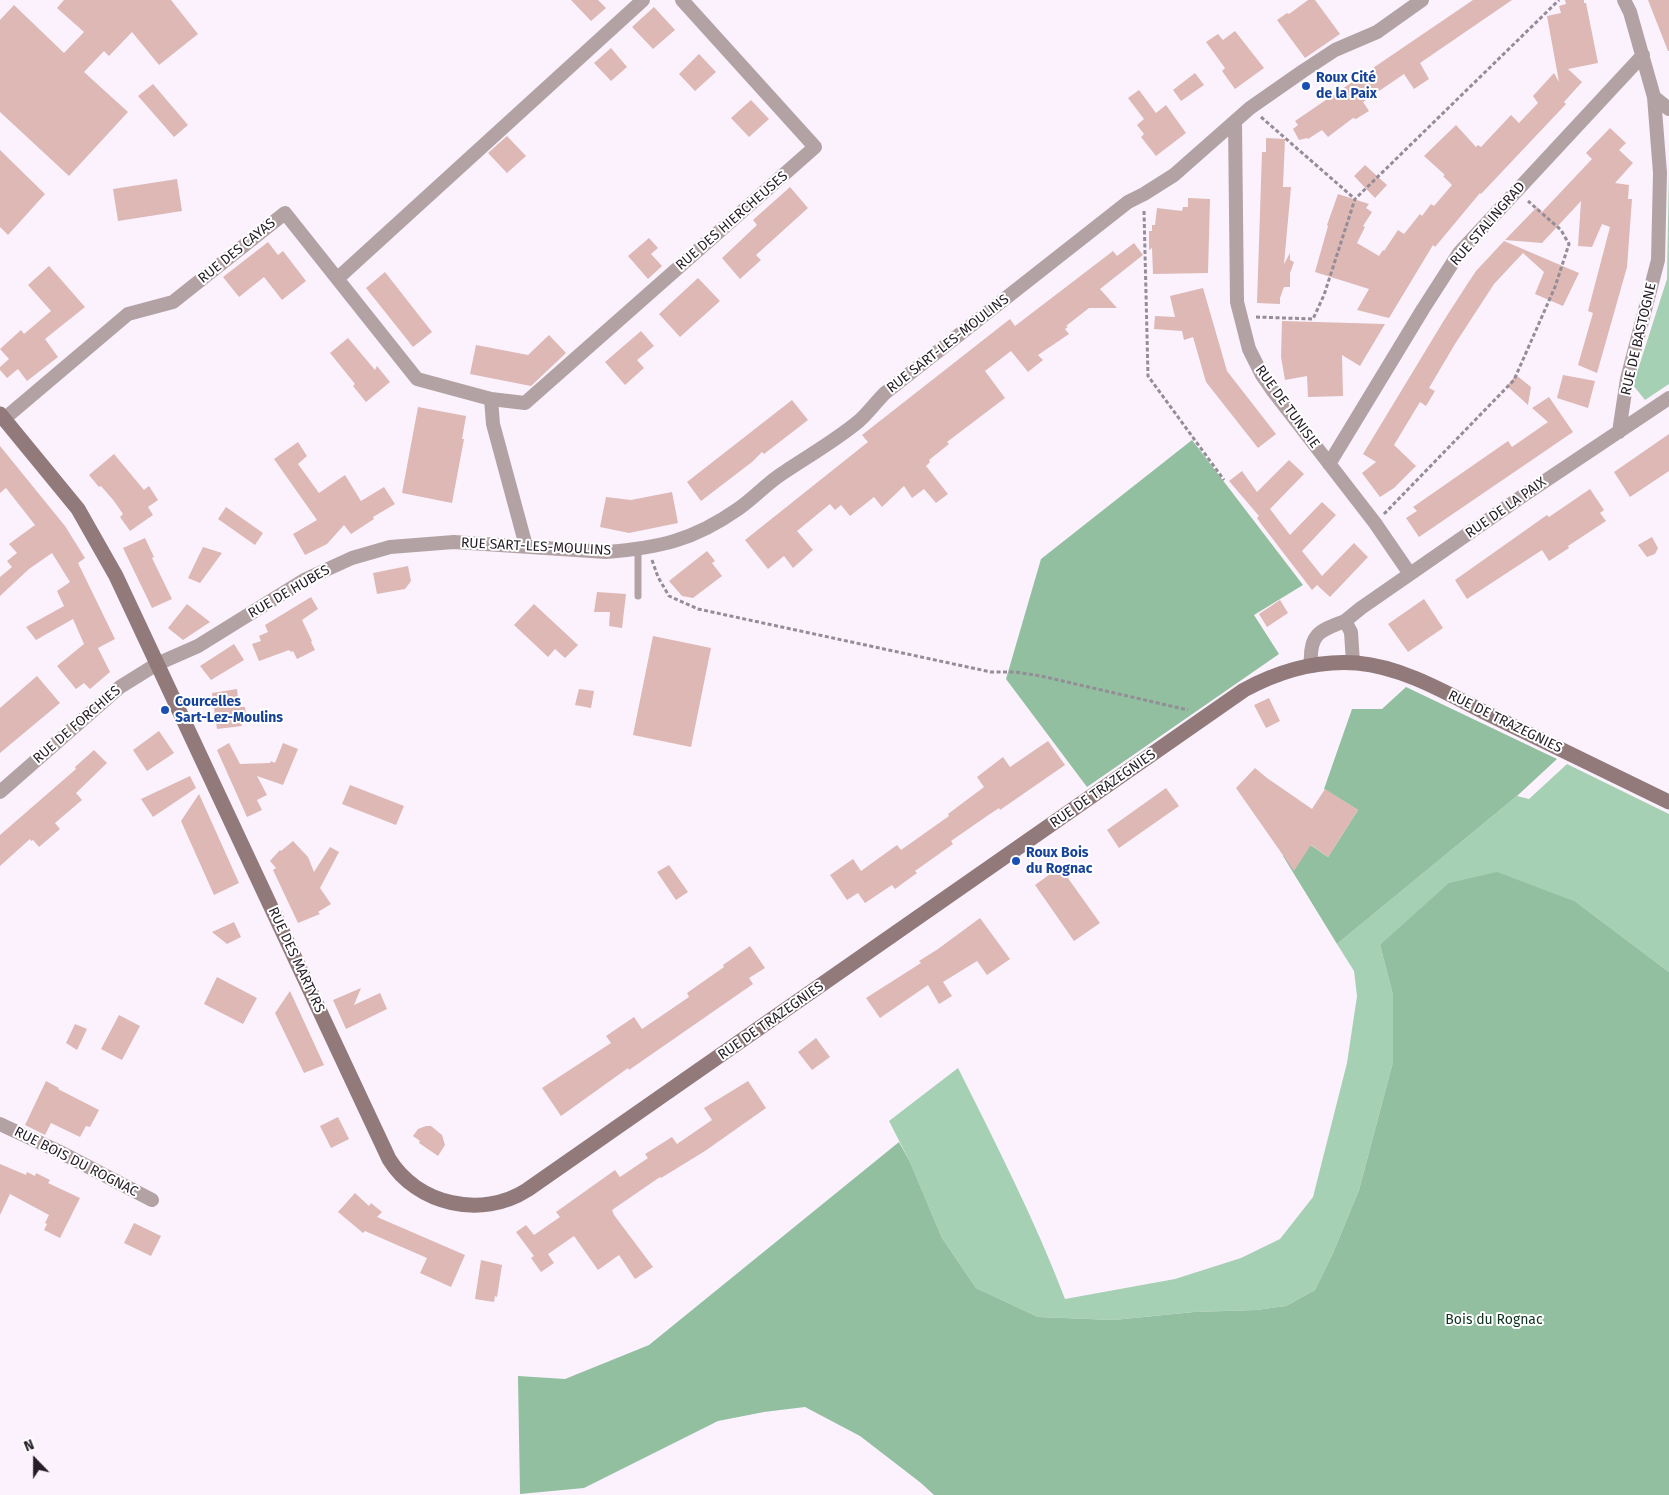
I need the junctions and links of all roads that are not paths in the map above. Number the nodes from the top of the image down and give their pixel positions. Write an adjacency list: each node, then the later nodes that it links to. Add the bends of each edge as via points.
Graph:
1 (643, 0): 9 (street)
2 (682, 0): 11 (street, RUE DES HIERCHEUSES, via 815,148 525,403)
3 (1422, 0): 8 (street, RUE SART-LES-MOULINS, via 1377,32 1335,50 1250,108)
4 (1624, 0): 5 (street, RUE DE BASTOGNE)
5 (1643, 55): 6 (street, RUE DE BASTOGNE); 14 (street, RUE STALINGRAD, via 1459,253)
6 (1654, 97): 7 (street); 13 (street, RUE DE BASTOGNE, via 1660,173 1658,260 1627,378)
7 (1669, 109)
8 (1235, 122): 14 (street, RUE DE TUNISIE, via 1237,302 1248,349 1262,376); 17 (street, RUE SART-LES-MOULINS, via 1174,175 1128,202 885,393 859,421 782,473 740,508 682,540)
9 (338, 278): 11 (street, RUE DES CAYAS, via 417,379); 12 (street, RUE DES CAYAS, via 285,212 173,302 128,314)
10 (1669, 398): 13 (street, RUE DE LA PAIX)
11 (491, 399): 16 (street, via 493,424)
12 (2, 416): 22 (main road, RUE DES MARTYRS, via 78,510 116,576)
13 (1619, 432): 18 (street, RUE DE LA PAIX)
14 (1329, 464): 18 (street, RUE DE TUNISIE)
15 (429, 543): 16 (street, RUE SART-LES-MOULINS); 22 (street, RUE DE HUBES, via 390,547 352,558 306,579 198,646)
16 (526, 546): 17 (street, RUE SART-LES-MOULINS, via 606,552)
17 (643, 548): 19 (lane)
18 (1410, 574): 20 (street, RUE DE LA PAIX)
19 (638, 596)
20 (1345, 621): 21 (street, via 1351,632); 23 (street, RUE DE LA PAIX, via 1316,636 1311,644)
21 (1353, 663): 23 (main road, RUE DE TRAZEGNIES); 25 (main road, RUE DE TRAZEGNIES, via 1386,669 1434,688)
22 (157, 664): 24 (street, RUE DE FORCHIES, via 120,687); 28 (main road, RUE DES MARTYRS, via 389,1159 407,1181 426,1194 455,1204)
23 (1311, 665): 28 (main road, RUE DE TRAZEGNIES, via 1278,674 1244,690 541,1181 515,1197)
24 (0, 792)
25 (1669, 802)
26 (0, 1124): 27 (street, RUE BOIS DU ROGNAC)
27 (152, 1200)
28 (479, 1205)

